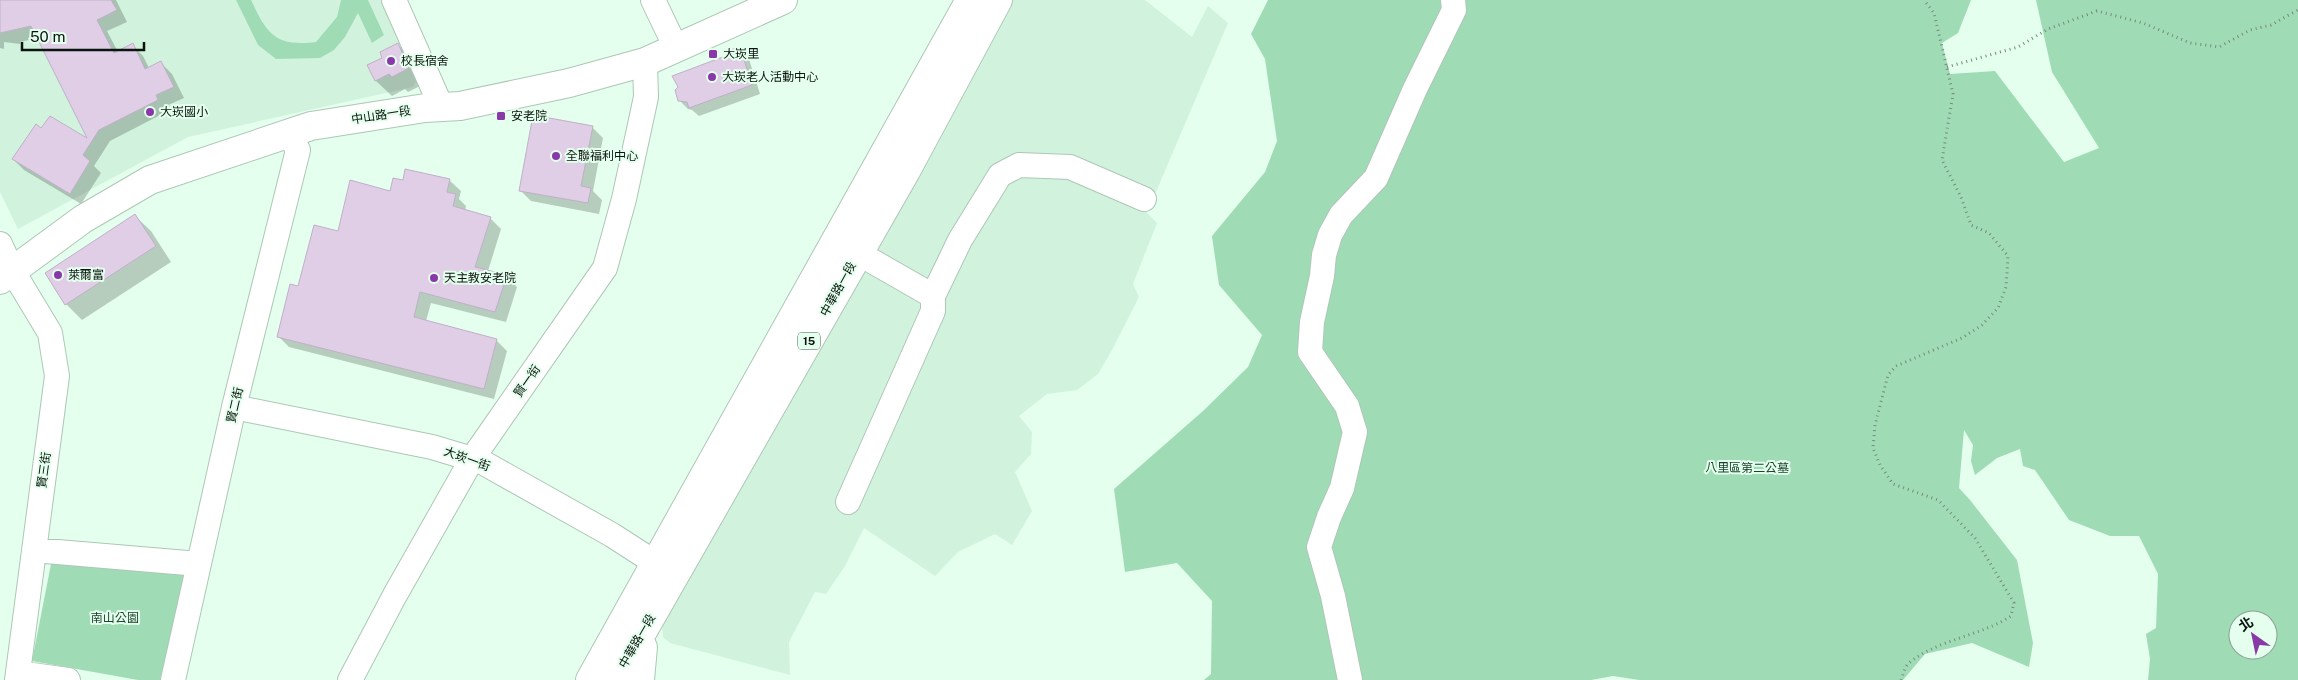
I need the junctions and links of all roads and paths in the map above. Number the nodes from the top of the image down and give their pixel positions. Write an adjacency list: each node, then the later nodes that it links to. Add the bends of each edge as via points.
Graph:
1 (394, 0): 12 (street)
2 (653, 0): 9 (street)
3 (782, 0): 9 (main road, 中山路一段)
4 (970, 0): 24 (main road, 中華路一段 / 15)
5 (998, 0): 16 (main road, 中華路一段 / 15)
6 (1453, 0): 33 (street, via 1454,10 1414,89 1376,178 1341,215 1330,235 1312,322 1310,352 1347,406 1355,432 1342,488 1319,547)
7 (1924, 0): 11 (path, via 1934,13)
8 (2298, 10): 11 (path, via 2219,47 2190,43 2143,23 2097,11 2048,29 2018,47)
9 (676, 48): 10 (main road, 中山路一段)
10 (645, 62): 12 (main road, 中山路一段, via 569,83 460,106); 20 (street, 賢一街, via 646,97 605,268)
11 (1947, 67): 34 (path, via 1953,94 1942,160 1971,225 1989,233 2008,256 2006,287 1998,308 1982,325 1962,338 1896,366 1888,376 1875,425 1874,448 1880,465 1893,484 1938,500 1970,533 2014,603 2011,616 2001,623 1933,649 1908,664)
12 (440, 106): 13 (main road, 中山路一段, via 310,126)
13 (288, 133): 17 (main road, 中山路一段, via 150,180 82,219); 19 (street, 賢二街, via 298,150)
14 (1144, 199): 18 (street, via 1070,167 1019,165 1000,175 960,240)
15 (0, 244): 17 (street, 賢三街)
16 (858, 253): 18 (street); 24 (main road, 中華路一段 / 15)
17 (6, 275): 22 (street, 賢三街, via 50,333 57,376)
18 (933, 296): 21 (street, via 932,311)
19 (234, 407): 20 (street, 大崁一街, via 432,447); 23 (street, 賢二街)
20 (472, 459): 24 (street, 大崁一街, via 612,535); 29 (street, 賢一街)
21 (848, 502)
22 (34, 550): 23 (street); 26 (street, 賢三街)
23 (199, 564): 28 (street, 賢二街)
24 (666, 570): 25 (main road, 中華路一段 / 15)
25 (629, 633): 30 (main road, 中華路一段 / 15); 31 (main road, 中華路一段 / 15); 32 (street, via 645,647)
26 (17, 676): 27 (street)
27 (68, 680)
28 (173, 680)
29 (350, 680)
30 (590, 680)
31 (615, 680)
32 (642, 680)
33 (1350, 680)
34 (1901, 680)

